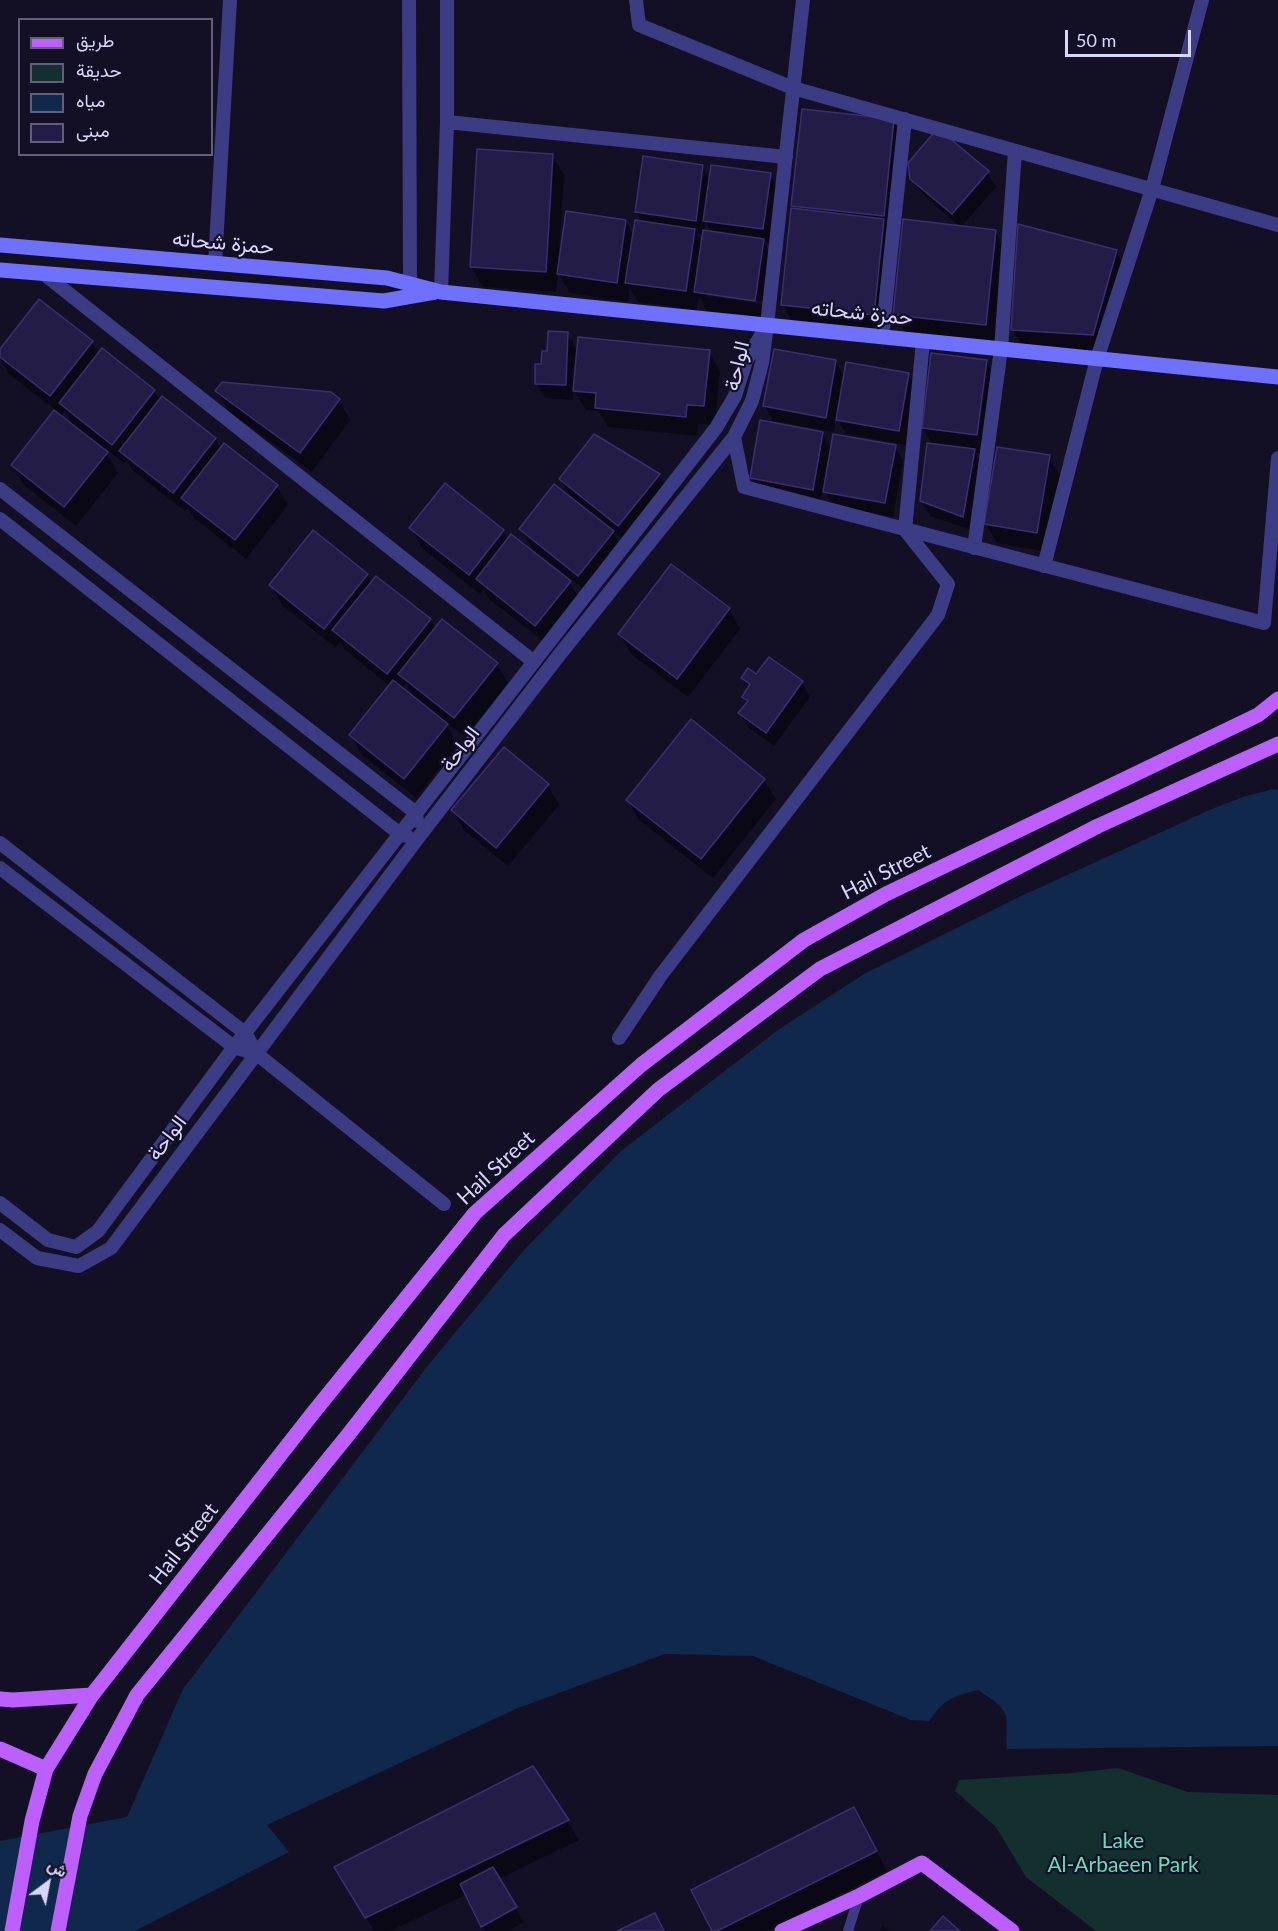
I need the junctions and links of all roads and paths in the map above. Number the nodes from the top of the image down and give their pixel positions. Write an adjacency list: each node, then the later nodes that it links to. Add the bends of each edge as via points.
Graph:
1 (230, 0): 15 (street)
2 (409, 0): 18 (street)
3 (447, 0): 9 (street)
4 (636, 0): 7 (street, via 639,25)
5 (803, 0): 7 (street)
6 (1202, 0): 12 (street)
7 (793, 88): 8 (street); 11 (street)
8 (905, 119): 10 (street); 21 (street)
9 (447, 122): 11 (street); 19 (street)
10 (1015, 151): 12 (street); 23 (street)
11 (786, 157): 20 (street)
12 (1152, 189): 13 (street); 24 (street)
13 (1278, 225)
14 (0, 245): 15 (main road, حمزة شحاته)
15 (215, 263): 18 (main road, حمزة شحاته, via 387,278)
16 (0, 270): 17 (main road, حمزة شحاته)
17 (44, 274): 19 (main road, حمزة شحاته, via 384,301); 33 (street)
18 (410, 284): 19 (main road, حمزة شحاته)
19 (441, 291): 20 (main road, حمزة شحاته)
20 (767, 325): 21 (main road, حمزة شحاته); 26 (street, الواحة, via 752,401); 33 (street, الواحة, via 716,428)
21 (882, 337): 22 (main road, حمزة شحاته)
22 (922, 341): 23 (main road, حمزة شحاته); 30 (street)
23 (1001, 349): 24 (main road, حمزة شحاته); 31 (street)
24 (1097, 358): 25 (main road, حمزة شحاته); 32 (street)
25 (1278, 377)
26 (734, 437): 30 (street, via 744,487); 38 (street, الواحة)
27 (1278, 458): 32 (street, via 1264,623)
28 (0, 489): 36 (street)
29 (0, 519): 37 (street)
30 (905, 530): 31 (street); 42 (street, via 948,584 938,615 668,966)
31 (974, 548): 32 (street)
32 (1044, 566)
33 (534, 662): 36 (street, الواحة)
34 (1278, 699): 48 (main road, Hail Street, via 1258,715 886,894 804,940 641,1065 476,1213)
35 (1278, 744): 54 (main road, via 1098,826 820,969 658,1090 504,1235 137,1695 95,1774 80,1816)
36 (416, 813): 37 (street, الواحة); 38 (street)
37 (400, 834): 38 (street); 41 (street, الواحة)
38 (418, 838): 44 (street, الواحة)
39 (0, 843): 41 (street)
40 (0, 868): 43 (street)
41 (245, 1033): 43 (street, الواحة); 44 (street)
42 (619, 1038)
43 (234, 1047): 44 (street); 45 (street, الواحة, via 98,1231 76,1246 48,1240)
44 (257, 1054): 46 (street); 47 (street, الواحة, via 111,1248 79,1266 37,1258)
45 (0, 1203)
46 (444, 1204)
47 (0, 1230)
48 (92, 1695): 49 (main road); 51 (main road, Hail Street)
49 (0, 1699)
50 (0, 1749): 51 (main road)
51 (46, 1769): 53 (main road, Hail Street, via 32,1821)
52 (859, 1896): 55 (main road); 56 (street); 57 (main road, via 922,1863)
53 (12, 1931)
54 (58, 1931)
55 (782, 1931)
56 (848, 1931)
57 (1012, 1931)

